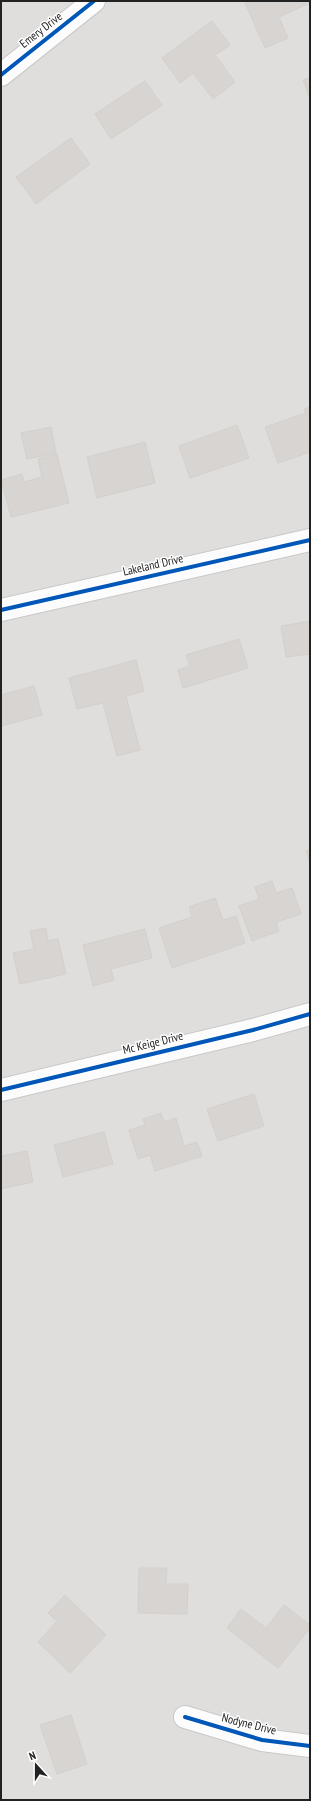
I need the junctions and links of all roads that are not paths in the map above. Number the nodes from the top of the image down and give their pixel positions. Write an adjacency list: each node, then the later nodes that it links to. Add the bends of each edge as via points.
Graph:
1 (94, 1): 2 (street, Emery Drive)
2 (1, 74)
3 (310, 540): 4 (street, Lakeland Drive)
4 (1, 610)
5 (310, 1014): 6 (street, Mc Keige Drive)
6 (1, 1090)
7 (185, 1717): 8 (street, Nodyne Drive, via 262,1740)
8 (310, 1746)

